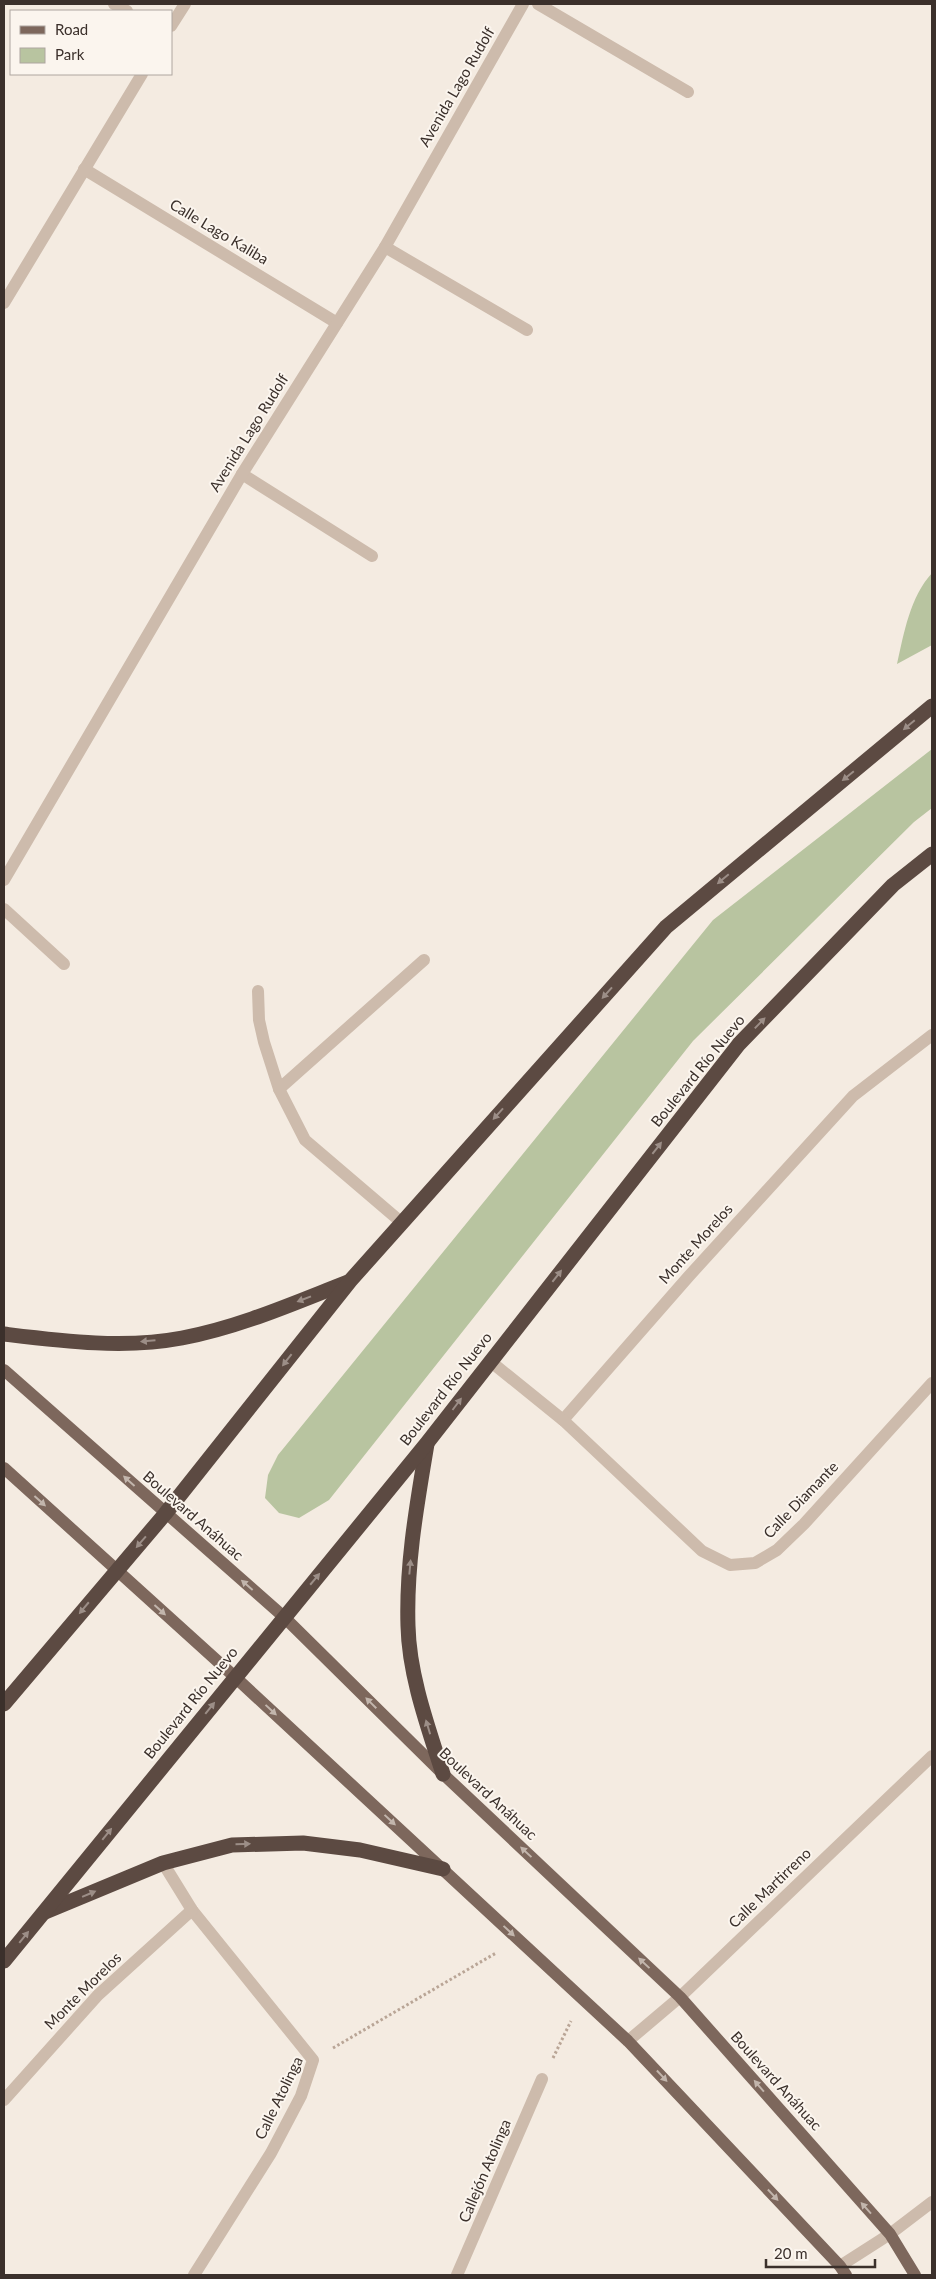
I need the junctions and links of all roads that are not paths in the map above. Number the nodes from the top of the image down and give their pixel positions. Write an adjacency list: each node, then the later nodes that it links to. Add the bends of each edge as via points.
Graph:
1 (114, 4): 5 (street)
2 (185, 4): 6 (street)
3 (523, 4): 10 (street, Avenida Lago Rudolf)
4 (538, 4): 8 (street)
5 (125, 10)
6 (172, 24)
7 (141, 75): 9 (street)
8 (688, 92)
9 (84, 169): 11 (street); 12 (street, Calle Lago Kaliba)
10 (385, 247): 12 (street, Avenida Lago Rudolf); 13 (street)
11 (4, 303)
12 (338, 323): 14 (street, Avenida Lago Rudolf)
13 (527, 330)
14 (242, 474): 15 (street); 18 (street, Avenida Lago Rudolf)
15 (372, 556)
16 (932, 706): 25 (highway, one-way to 25, via 666,927)
17 (932, 854): 28 (highway, Boulevard Río Nuevo, one-way to 17, via 739,1044 893,885)
18 (4, 880)
19 (4, 909): 21 (street)
20 (424, 960): 24 (street)
21 (64, 964)
22 (258, 991): 24 (street, via 259,1020)
23 (932, 1035): 31 (street, Monte Morelos, via 853,1096)
24 (279, 1089): 25 (street, via 304,1140)
25 (401, 1222): 26 (highway)
26 (350, 1281): 27 (highway, one-way to 27, via 254,1318 182,1338 117,1344); 34 (highway, one-way to 34)
27 (4, 1334)
28 (490, 1361): 31 (street); 32 (highway, Boulevard Río Nuevo, one-way to 28)
29 (4, 1370): 34 (main road, Boulevard Anáhuac, one-way to 29)
30 (932, 1383): 31 (street, Calle Diamante, via 804,1524 777,1550 755,1563 730,1565 702,1551)
31 (563, 1420)
32 (427, 1443): 36 (highway, Boulevard Río Nuevo, one-way to 32); 40 (highway, one-way to 32, via 422,1707 408,1627 413,1531)
33 (4, 1468): 35 (main road, one-way to 35)
34 (165, 1514): 35 (highway, one-way to 35); 36 (main road, Boulevard Anáhuac, one-way to 34)
35 (116, 1570): 37 (main road, one-way to 37); 38 (highway, one-way to 38)
36 (284, 1617): 37 (highway, Boulevard Río Nuevo); 40 (main road, Boulevard Anáhuac, one-way to 36)
37 (235, 1677): 42 (main road, one-way to 42); 44 (highway, Boulevard Río Nuevo, one-way to 37)
38 (4, 1704)
39 (932, 1756): 46 (street, Calle Martirreno)
40 (443, 1774): 46 (main road, Boulevard Anáhuac, one-way to 40)
41 (163, 1863): 42 (highway, one-way to 42, via 232,1845 303,1843 360,1850); 43 (street); 44 (highway, one-way to 41)
42 (443, 1870): 47 (main road, one-way to 47)
43 (192, 1910): 49 (street, Monte Morelos, via 98,1995); 53 (street, Calle Atolinga, via 313,2060 301,2096 271,2153)
44 (44, 1913): 45 (highway, Boulevard Río Nuevo, one-way to 44)
45 (4, 1961)
46 (680, 1996): 47 (street, Calle Martirreno); 51 (main road, Boulevard Anáhuac, one-way to 46)
47 (628, 2041): 52 (main road, one-way to 52)
48 (542, 2079): 54 (street, Callejón Atolinga)
49 (4, 2100)
50 (932, 2202): 51 (street)
51 (890, 2234): 52 (street); 55 (main road, Boulevard Anáhuac)
52 (843, 2271)
53 (194, 2275)
54 (457, 2275)
55 (915, 2275)

